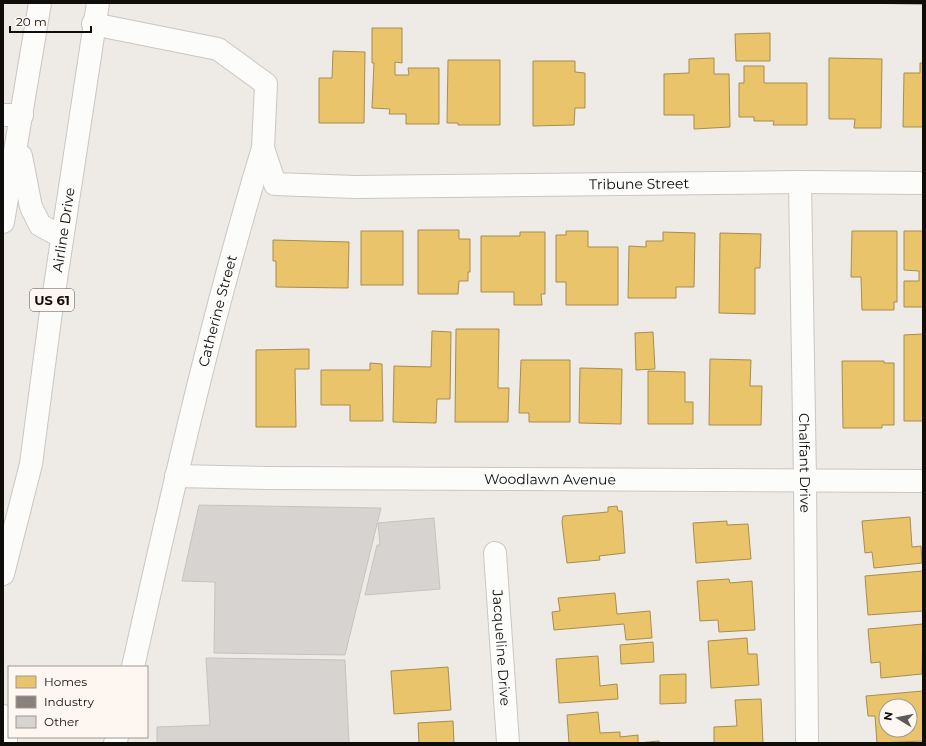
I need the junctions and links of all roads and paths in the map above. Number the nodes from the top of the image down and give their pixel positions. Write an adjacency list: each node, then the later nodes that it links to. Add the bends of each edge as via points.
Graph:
1 (40, 3): 4 (main road)
2 (98, 3): 3 (main road, Airline Drive / US 61)
3 (93, 24): 6 (main road, via 218,49 266,84); 11 (main road, Airline Drive / US 61)
4 (12, 115): 5 (main road)
5 (18, 137): 7 (main road); 11 (main road, via 31,207 40,225)
6 (263, 148): 8 (main road, Tribune Street, via 275,184 355,187); 12 (main road, Catherine Street, via 218,304)
7 (7, 176): 10 (main road)
8 (800, 182): 9 (main road, Tribune Street); 13 (main road, Chalfant Drive)
9 (923, 183)
10 (3, 222)
11 (62, 236): 16 (main road, Airline Drive / US 61, via 31,464)
12 (176, 476): 13 (main road, Woodlawn Avenue); 17 (main road, Catherine Street)
13 (805, 479): 14 (main road, Woodlawn Avenue); 21 (main road, Chalfant Drive)
14 (923, 481)
15 (495, 554): 20 (main road, Jacqueline Drive)
16 (3, 574)
17 (133, 666)
18 (3, 716): 19 (main road, via 6,724)
19 (6, 743)
20 (508, 743)
21 (807, 743)

